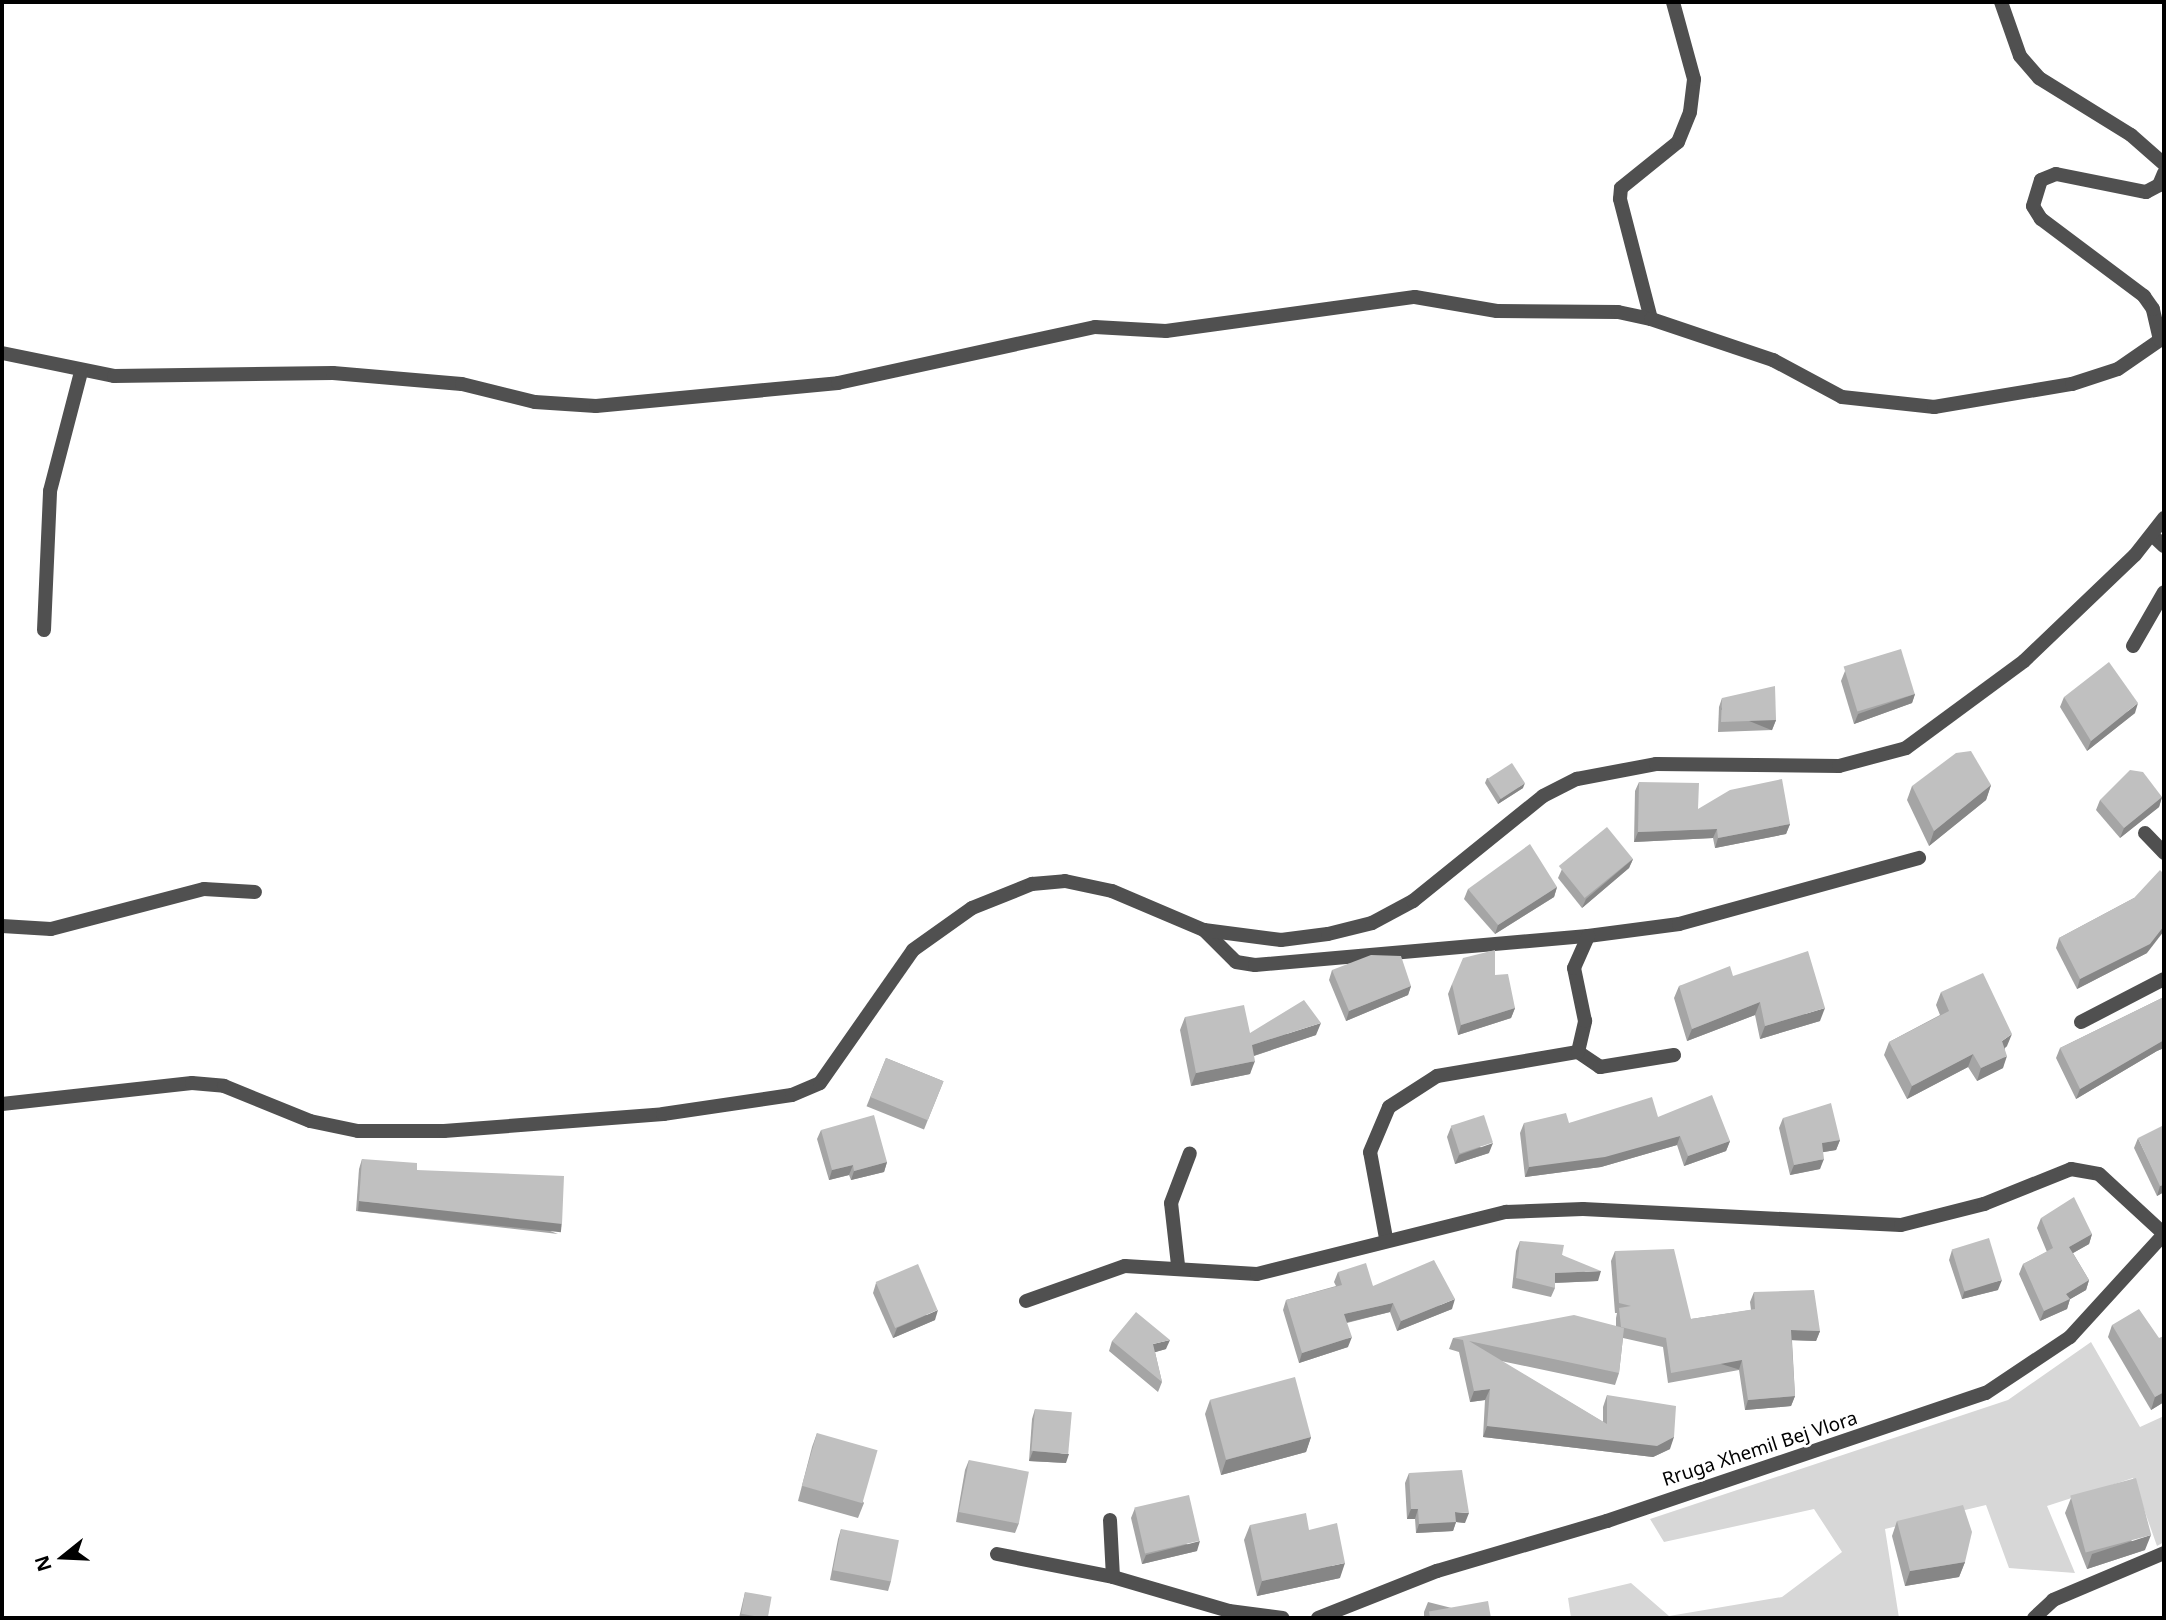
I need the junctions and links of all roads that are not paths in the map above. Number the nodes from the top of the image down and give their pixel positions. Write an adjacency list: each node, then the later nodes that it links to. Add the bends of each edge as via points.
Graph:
1 (1673, 2): 5 (street, via 1694,79 1690,112 1678,142 1621,188 1620,200)
2 (2001, 2): 3 (street, via 2020,57 2039,78 2131,135)
3 (2164, 164)
4 (2164, 173): 5 (street, via 2159,186 2146,192 2056,174 2041,180 2034,193 2040,219 2129,282 2158,324 2160,340 2141,357 2072,384 2000,400 1879,406 1842,397 1773,360)
5 (1651, 319): 7 (street, via 1391,299 1166,331 1095,327 838,383 596,406 535,402 462,384 333,373)
6 (2, 353): 7 (street)
7 (81, 372): 12 (street, via 50,491)
8 (2164, 518): 9 (street)
9 (2152, 535): 10 (street); 19 (street, via 2024,661 1906,748 1839,766 1614,767 1543,796 1458,870 1372,923 1281,940)
10 (2164, 547)
11 (2164, 592): 13 (street)
12 (44, 631)
13 (2133, 646)
14 (2145, 833): 15 (street)
15 (2164, 853)
16 (1919, 858): 20 (street, via 1679,925)
17 (255, 892): 18 (street, via 204,889 51,929)
18 (2, 926)
19 (1204, 930): 20 (street, via 1236,962 1255,965); 25 (street, via 1112,891 1065,881 1006,892 972,908 913,950 820,1083 762,1103 444,1131 358,1131 310,1121 224,1086 192,1083)
20 (1588, 936): 23 (street, via 1574,968 1585,1021)
21 (2164, 979): 22 (street)
22 (2081, 1022)
23 (1578, 1052): 24 (street, via 1600,1067); 28 (street, via 1437,1076 1389,1107 1370,1152)
24 (1674, 1055)
25 (2, 1104)
26 (1190, 1153): 29 (street, via 1171,1203)
27 (2164, 1234): 28 (street, via 2099,1174 2071,1169 1984,1204 1901,1225 1583,1209 1506,1212); 36 (street, Rruga Xhemil Bej Vlora, via 2070,1337 1986,1393 1607,1521 1437,1571)
28 (1386, 1238): 29 (street, via 1257,1274)
29 (1178, 1265): 30 (street, via 1125,1266)
30 (1026, 1301)
31 (1110, 1520): 34 (street)
32 (2164, 1553): 37 (street, via 2065,1594)
33 (997, 1554): 34 (street)
34 (1113, 1577): 35 (street, via 1229,1611)
35 (1283, 1618)
36 (1318, 1618)
37 (2034, 1618)

